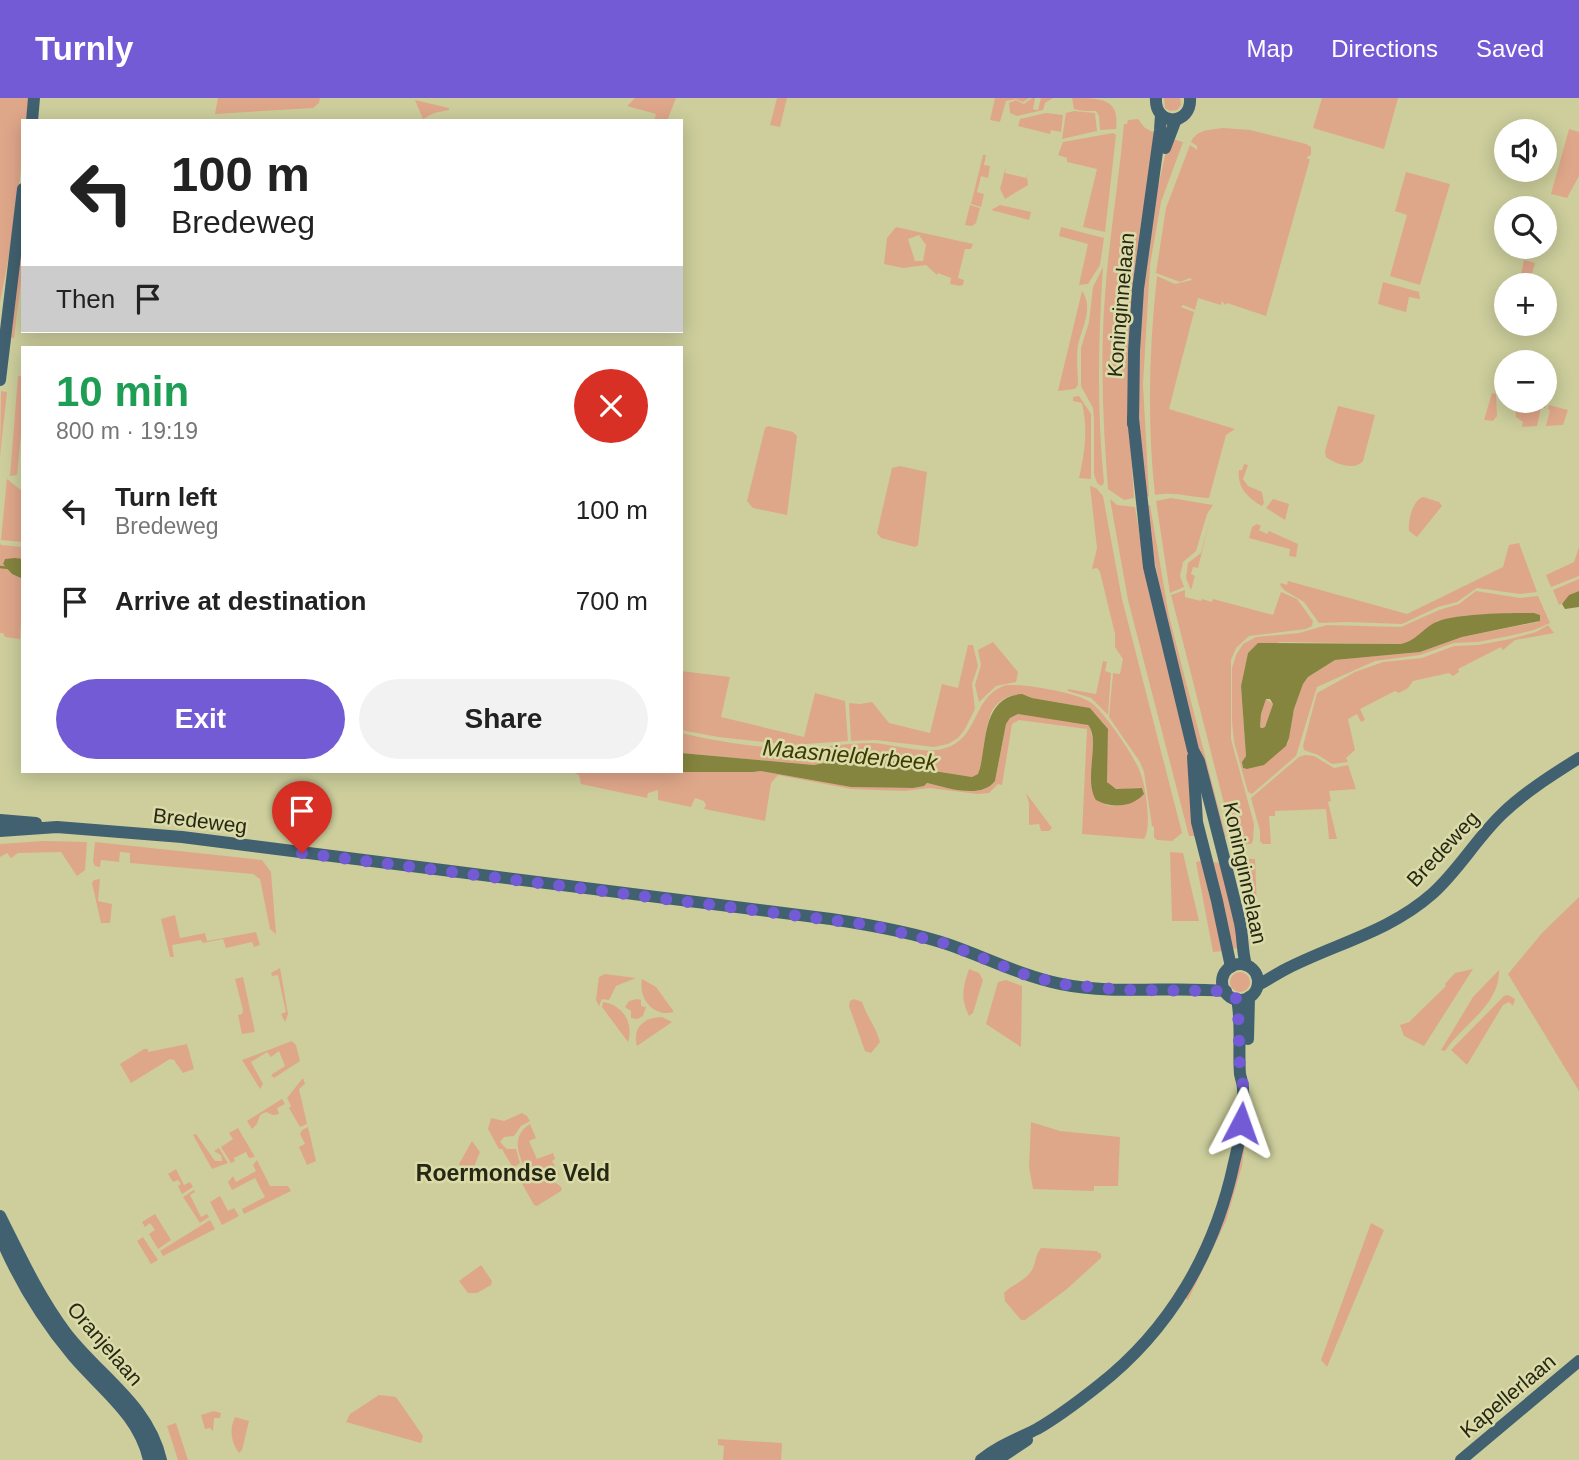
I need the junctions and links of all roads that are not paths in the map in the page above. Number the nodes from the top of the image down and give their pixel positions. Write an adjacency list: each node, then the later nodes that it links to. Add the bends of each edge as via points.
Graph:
1 (34, 98): 5 (street)
2 (1156, 98): 4 (street)
3 (1190, 98): 6 (street, Koninginnelaan, via 1187,112)
4 (1161, 115): 6 (street); 7 (street, Koninginnelaan)
5 (32, 119)
6 (1176, 119): 7 (street, Koninginnelaan)
7 (1151, 195): 12 (street, Koninginnelaan, via 1138,289 1133,418 1149,567)
8 (21, 204): 9 (street)
9 (14, 257): 10 (street); 11 (street)
10 (0, 323)
11 (0, 380)
12 (1193, 750): 17 (street, Koninginnelaan, via 1195,804); 18 (street, Koninginnelaan, via 1219,836 1241,944)
13 (1579, 758): 18 (street, Bredeweg, via 1500,815 1432,894 1413,908 1378,930 1288,967)
14 (0, 820): 15 (street, Bredeweg)
15 (57, 827): 16 (street, Bredeweg); 19 (street, Bredeweg, via 182,838 857,923 947,944 1060,984)
16 (0, 831)
17 (1227, 972): 18 (street, Bredeweg); 19 (street, Bredeweg); 20 (street, Koninginnelaan)
18 (1253, 974): 20 (street)
19 (1165, 990): 20 (street, Bredeweg)
20 (1237, 996): 24 (street, via 1244,1087 1239,1139 1226,1196 1203,1257 1156,1331 1125,1363)
21 (0, 1216): 26 (street, Oranjelaan, via 50,1310 77,1347 147,1421)
22 (0, 1236): 25 (street, Oranjelaan, via 47,1322 138,1427)
23 (1579, 1361): 29 (street, Kapellerlaan)
24 (1036, 1429): 27 (street); 28 (street)
25 (149, 1460)
26 (161, 1460)
27 (981, 1460)
28 (997, 1460)
29 (1461, 1460)

